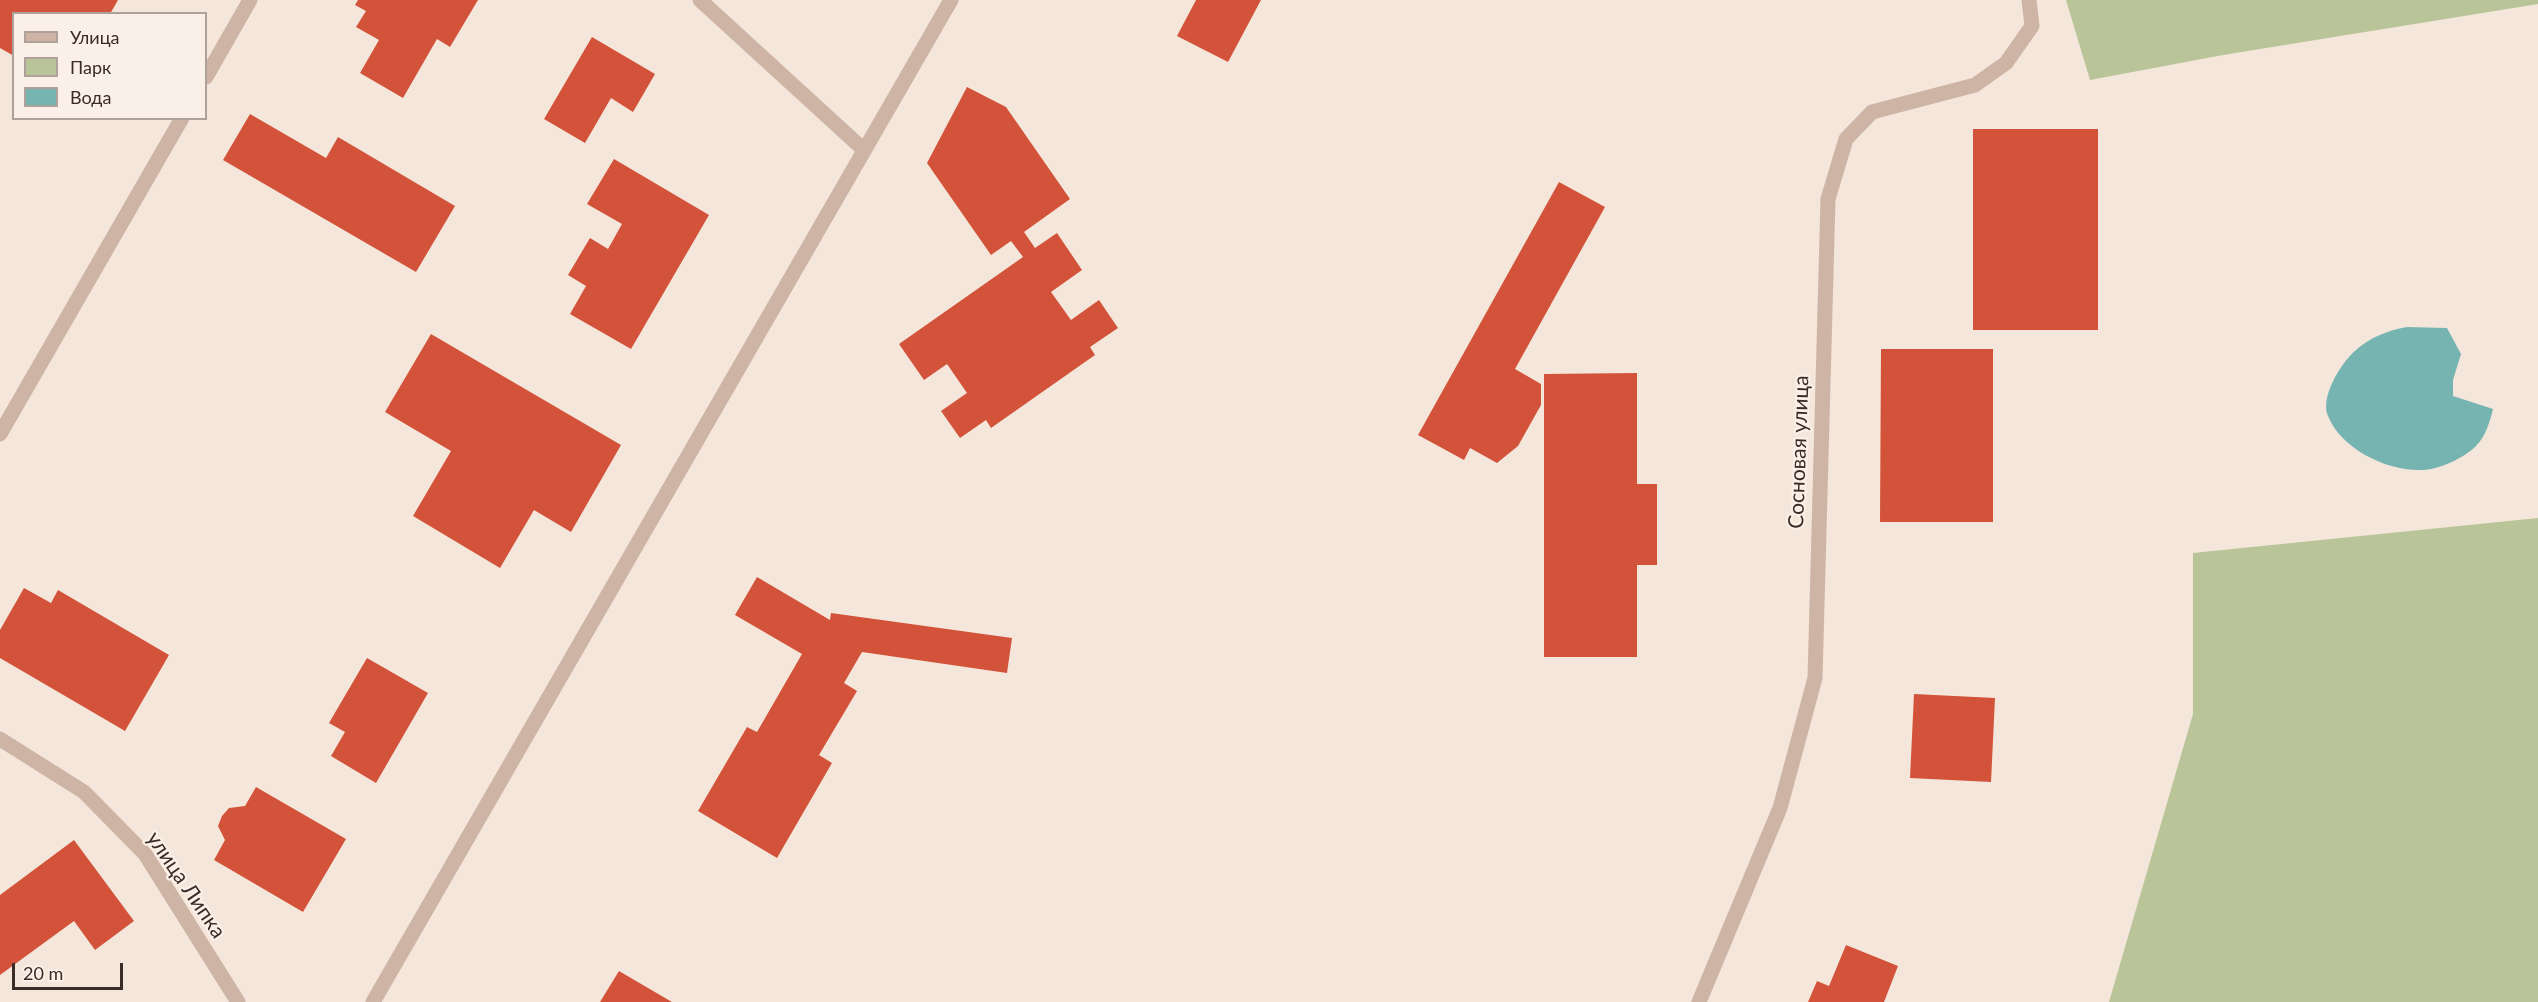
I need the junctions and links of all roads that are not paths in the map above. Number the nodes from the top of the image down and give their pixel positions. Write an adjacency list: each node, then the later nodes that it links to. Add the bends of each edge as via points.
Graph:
1 (250, 0): 5 (street)
2 (700, 0): 7 (street)
3 (951, 0): 7 (street)
4 (2029, 0): 12 (street, Сосновая улица, via 2032,26 2006,63 1975,85 1872,112 1846,139 1828,199 1815,678 1780,808)
5 (207, 75)
6 (181, 120): 8 (street)
7 (864, 150): 11 (street)
8 (0, 434)
9 (0, 739): 10 (street, улица Липка, via 84,792 145,854)
10 (238, 1002)
11 (373, 1002)
12 (1699, 1002)

